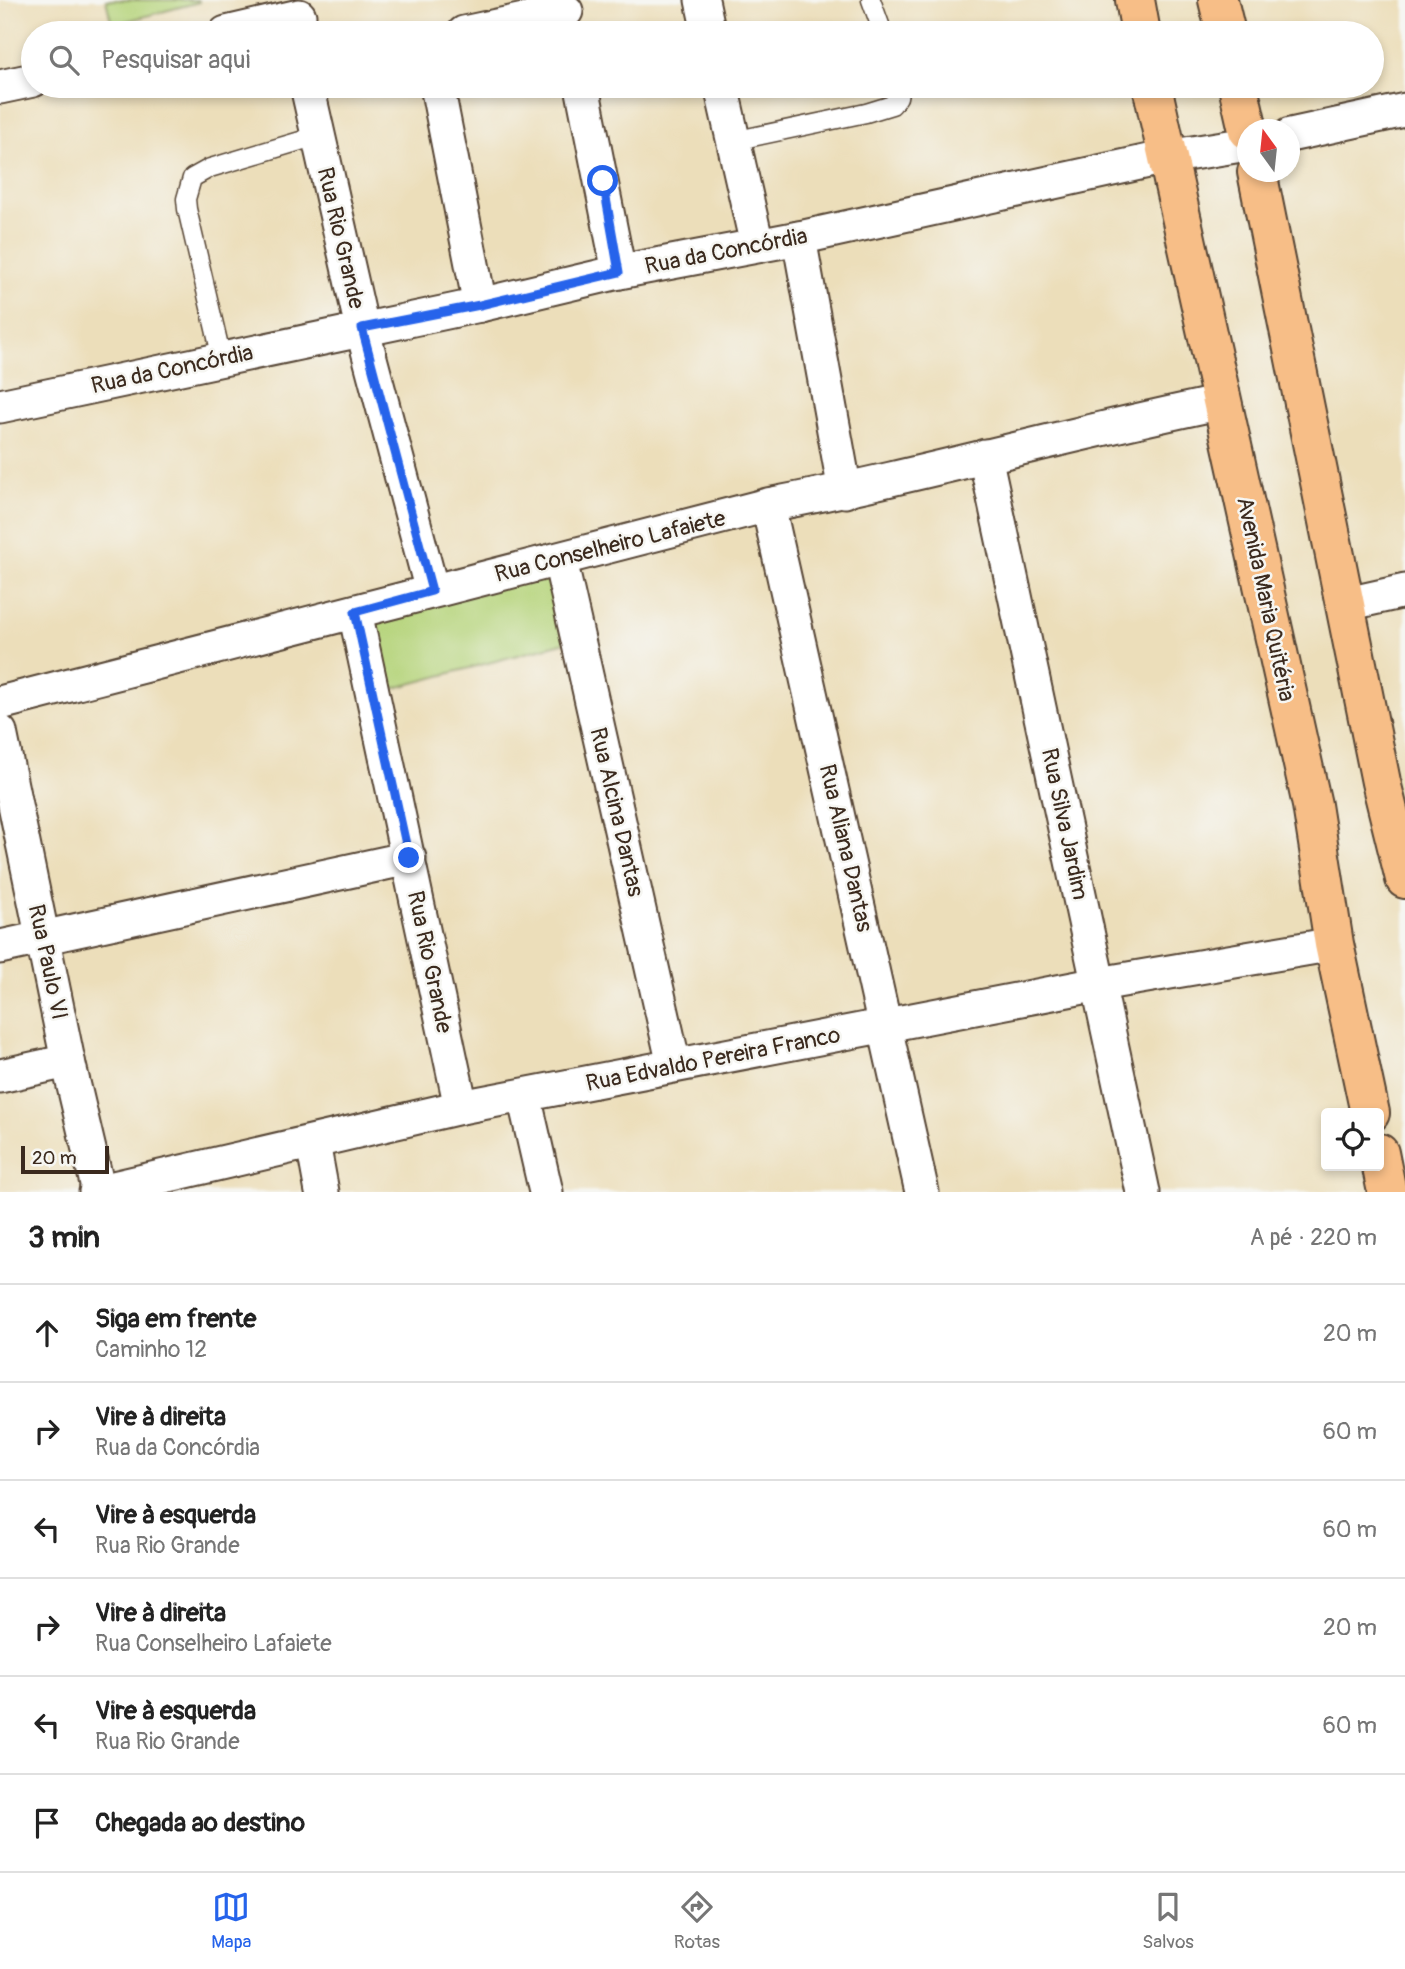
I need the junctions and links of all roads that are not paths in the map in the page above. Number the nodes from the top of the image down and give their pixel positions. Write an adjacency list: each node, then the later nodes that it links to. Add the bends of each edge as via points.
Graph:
1 (702, 0): 9 (street)
2 (871, 0): 10 (lane)
3 (1135, 0): 11 (main road)
4 (1218, 0): 12 (main road)
5 (566, 15): 8 (street)
6 (300, 16): 7 (street)
7 (278, 21)
8 (532, 21)
9 (706, 21)
10 (879, 21)
11 (1139, 21)
12 (1223, 21)
13 (21, 82): 14 (street)
14 (0, 88)
15 (309, 98): 25 (street, Rua Rio Grande)
16 (439, 98): 33 (street)
17 (584, 98): 32 (street)
18 (724, 98): 26 (street)
19 (897, 98): 26 (lane, via 866,113)
20 (1155, 98): 28 (main road, Avenida Maria Quitéria)
21 (1241, 98): 23 (main road)
22 (1405, 110): 24 (street)
23 (1246, 119)
24 (1300, 133)
25 (317, 136): 34 (street, Rua Rio Grande); 35 (lane, via 210,168 192,178 187,209)
26 (733, 141): 31 (street)
27 (1237, 146): 28 (street, Rua da Concórdia)
28 (1167, 157): 30 (street, Rua da Concórdia); 36 (main road, Avenida Maria Quitéria)
29 (1258, 182): 44 (main road)
30 (799, 237): 31 (street, Rua da Concórdia); 39 (street)
31 (757, 245): 32 (street, Rua da Concórdia)
32 (619, 272): 33 (street, Rua da Concórdia)
33 (480, 305): 34 (street, Rua da Concórdia)
34 (362, 328): 35 (street, Rua da Concórdia); 42 (street, Rua Rio Grande)
35 (222, 359): 37 (street, Rua da Concórdia)
36 (1223, 402): 38 (street, Rua Conselheiro Lafaiete); 51 (main road, Avenida Maria Quitéria, via 1312,805)
37 (0, 406)
38 (985, 456): 39 (street, Rua Conselheiro Lafaiete); 53 (street, Rua Silva Jardim)
39 (845, 491): 40 (street, Rua Conselheiro Lafaiete)
40 (768, 505): 41 (street, Rua Conselheiro Lafaiete); 54 (street, Rua Aliana Dantas)
41 (560, 560): 42 (street, Rua Conselheiro Lafaiete); 56 (street, Rua Alcina Dantas)
42 (432, 591): 45 (street, Rua Conselheiro Lafaiete)
43 (1405, 592): 44 (street)
44 (1347, 604): 49 (main road)
45 (355, 612): 46 (street, Rua Conselheiro Lafaiete); 48 (street, Rua Rio Grande)
46 (0, 703)
47 (0, 732): 50 (street, Rua Paulo VI)
48 (409, 858): 50 (street); 59 (street, Rua Rio Grande)
49 (1405, 879)
50 (43, 936): 52 (street); 55 (street, Rua Paulo VI)
51 (1334, 944): 53 (street, Rua Edvaldo Pereira Franco); 60 (main road, Avenida Maria Quitéria)
52 (0, 947)
53 (1099, 984): 54 (street, Rua Edvaldo Pereira Franco); 67 (street, Rua Silva Jardim)
54 (886, 1025): 56 (street, Rua Edvaldo Pereira Franco); 66 (street, Rua Aliana Dantas)
55 (68, 1061): 57 (street); 63 (street, Rua Paulo VI)
56 (674, 1065): 58 (street, Rua Edvaldo Pereira Franco)
57 (0, 1076)
58 (524, 1096): 59 (street, Rua Edvaldo Pereira Franco); 65 (street)
59 (461, 1107): 61 (street, Rua Edvaldo Pereira Franco)
60 (1369, 1108)
61 (313, 1143): 63 (street, Rua Edvaldo Pereira Franco); 64 (street)
62 (1383, 1171): 68 (main road)
63 (98, 1192)
64 (322, 1192)
65 (546, 1192)
66 (922, 1192)
67 (1143, 1192)
68 (1387, 1192)

